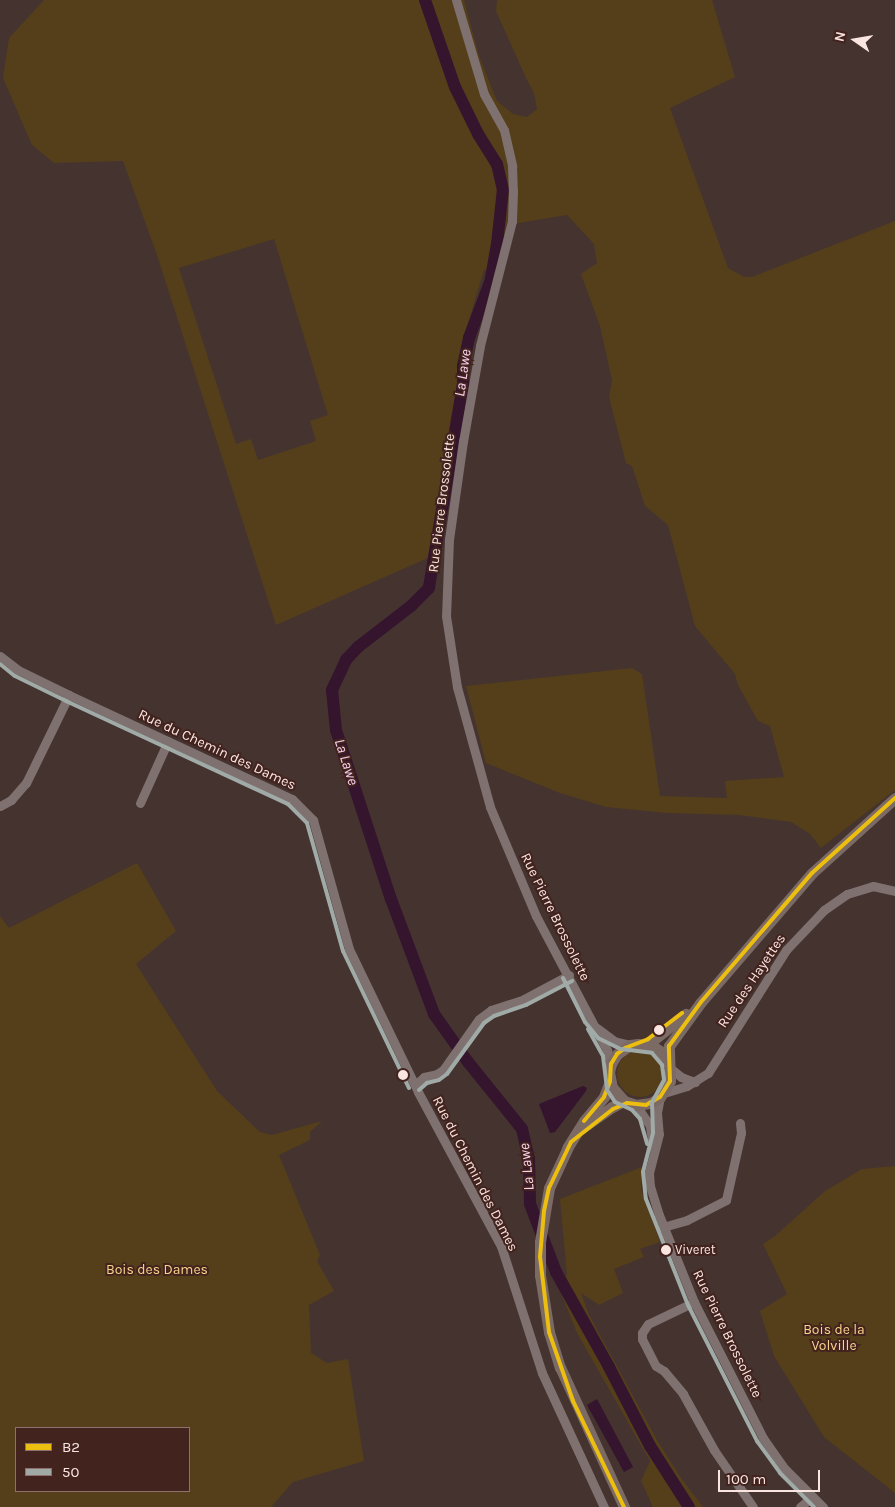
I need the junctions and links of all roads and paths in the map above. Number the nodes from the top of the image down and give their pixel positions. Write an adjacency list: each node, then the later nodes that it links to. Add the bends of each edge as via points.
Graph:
1 (456, 0): 9 (street, Rue Pierre Brossolette, via 484,94 504,130 512,166 513,191 512,221 480,346 463,441 449,539 446,616 458,687 490,807 536,916)
2 (0, 656): 3 (street, Rue du Chemin des Dames, via 18,670)
3 (69, 695): 4 (street, Rue du Chemin des Dames); 7 (street, via 26,783 11,800)
4 (168, 741): 6 (street); 18 (street, Rue du Chemin des Dames, via 292,799 313,820 348,949)
5 (895, 798): 10 (main road, via 812,873)
6 (140, 803)
7 (0, 806)
8 (895, 891): 17 (street, Rue des Hayettes, via 873,886 847,894 824,910 786,950 708,1073)
9 (569, 975): 11 (street, Rue Pierre Brossolette); 18 (street, via 524,999 491,1010 479,1019 443,1070 424,1077)
10 (701, 1002): 12 (main road); 15 (main road, via 669,1046)
11 (595, 1026): 13 (street, Rue Pierre Brossolette, via 614,1041); 14 (street, Rue Pierre Brossolette)
12 (646, 1045): 13 (main road); 15 (main road, via 660,1051)
13 (630, 1046): 14 (main road, via 620,1051)
14 (611, 1064): 16 (main road)
15 (669, 1066): 17 (street, via 681,1077); 19 (main road, via 670,1081)
16 (610, 1081): 20 (main road); 23 (main road, via 604,1097)
17 (695, 1082): 19 (street, Rue des Hayettes)
18 (415, 1085): 28 (street, Rue du Chemin des Dames, via 501,1246 542,1373)
19 (662, 1095): 21 (main road, via 652,1103); 24 (street, Rue Pierre Brossolette)
20 (624, 1101): 21 (main road); 23 (main road)
21 (636, 1105): 24 (street, Rue Pierre Brossolette, via 650,1126)
22 (740, 1124): 25 (street, via 741,1133 726,1200 687,1220)
23 (580, 1129): 29 (main road, via 549,1188 540,1242 540,1275 549,1332 560,1367)
24 (654, 1153): 25 (street, Rue Pierre Brossolette, via 650,1186)
25 (663, 1227): 26 (street, Rue Pierre Brossolette)
26 (694, 1302): 27 (street, Rue Pierre Brossolette, via 770,1450); 30 (street, via 648,1324 642,1339 656,1366 684,1394 714,1450)
27 (812, 1497): 31 (street); 32 (street, Rue Pierre Brossolette)
28 (604, 1507)
29 (624, 1507)
30 (753, 1507)
31 (800, 1507)
32 (823, 1507)

